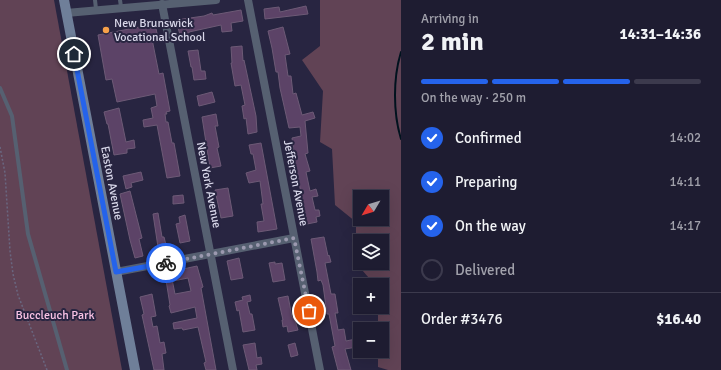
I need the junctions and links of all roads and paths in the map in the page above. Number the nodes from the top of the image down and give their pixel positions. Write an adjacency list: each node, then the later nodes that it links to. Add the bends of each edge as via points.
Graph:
1 (64, 0): 8 (street, Easton Avenue)
2 (94, 0): 7 (lane)
3 (216, 0): 6 (street)
4 (248, 0): 11 (street, Jefferson Avenue)
5 (121, 4): 6 (street); 7 (street)
6 (162, 4): 12 (street, New York Avenue)
7 (96, 9): 8 (street)
8 (66, 13): 13 (street, Easton Avenue)
9 (0, 88): 15 (lane, via 12,116 28,234)
10 (0, 147): 14 (path, via 5,173 13,274 18,295)
11 (294, 238): 12 (street); 18 (street, Jefferson Avenue)
12 (210, 254): 13 (street); 17 (street, New York Avenue)
13 (116, 272): 16 (street, Easton Avenue)
14 (47, 370)
15 (67, 370)
16 (135, 370)
17 (233, 370)
18 (320, 370)

